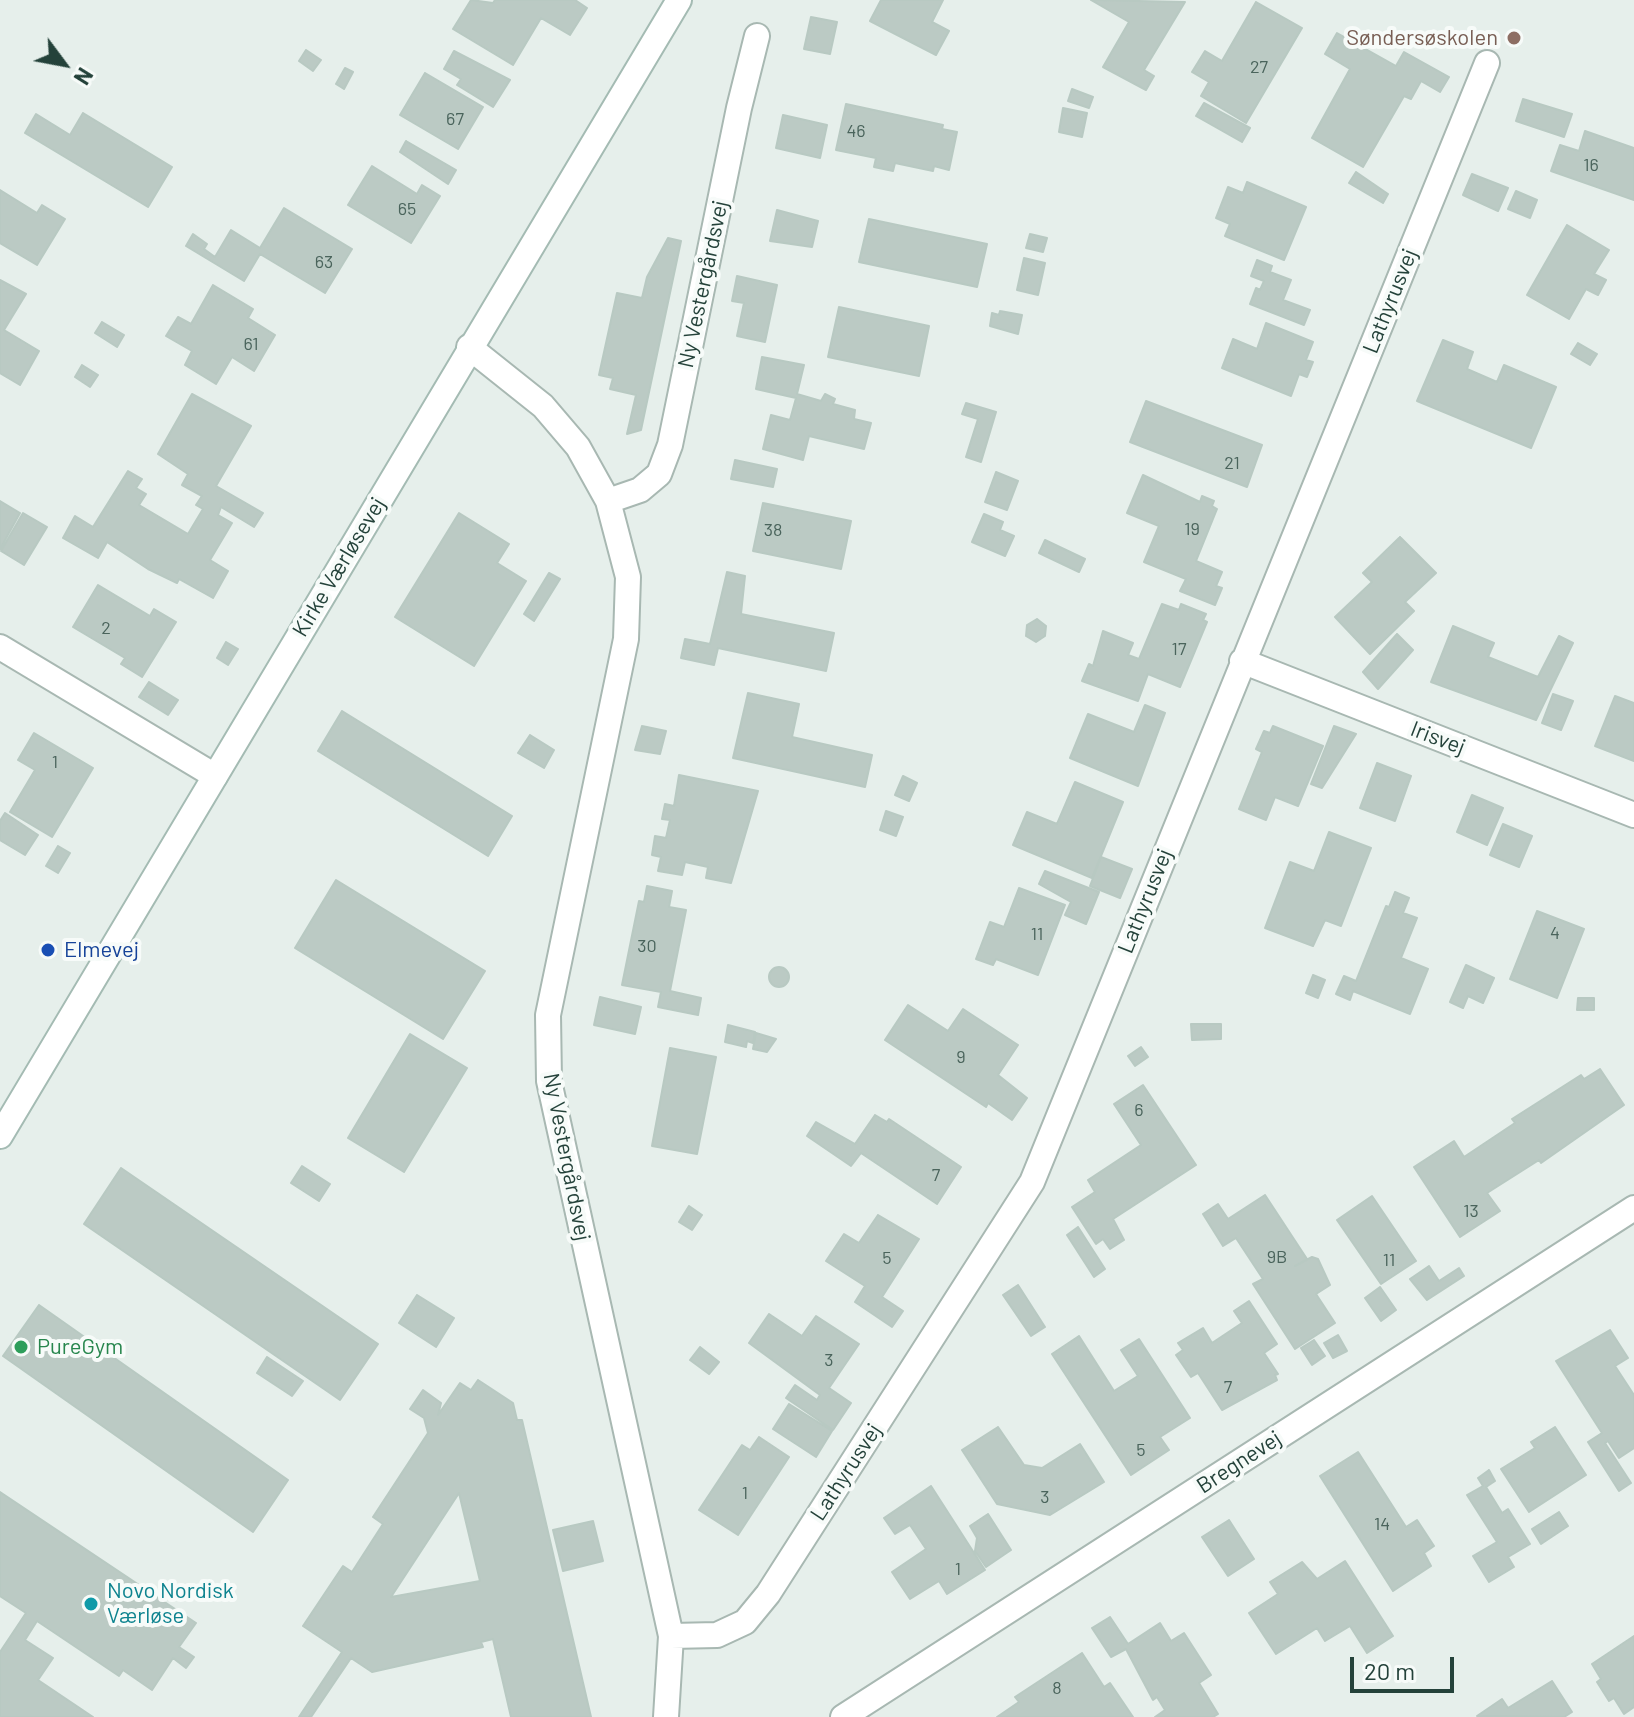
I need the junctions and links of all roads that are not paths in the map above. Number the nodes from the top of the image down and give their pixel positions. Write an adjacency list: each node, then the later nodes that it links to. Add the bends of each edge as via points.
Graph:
1 (679, 0): 4 (street, Kirke Værløsevej)
2 (757, 36): 5 (street, Ny Vestergårdsvej, via 670,445 659,474 640,490)
3 (1487, 63): 7 (street, Lathyrusvej)
4 (469, 347): 5 (street, Ny Vestergårdsvej, via 543,406 578,447); 8 (street, Kirke Værløsevej)
5 (608, 501): 12 (street, Ny Vestergårdsvej, via 628,577 626,639 548,1015 549,1081)
6 (0, 647): 8 (street)
7 (1242, 661): 9 (street, Irisvej); 12 (street, Lathyrusvej, via 1032,1182 768,1594 745,1622 717,1635)
8 (215, 776): 10 (street, Kirke Værløsevej)
9 (1634, 815)
10 (0, 1136)
11 (1634, 1208): 14 (street, Bregnevej)
12 (671, 1636): 13 (street, Ny Vestergårdsvej)
13 (666, 1717)
14 (843, 1717)

